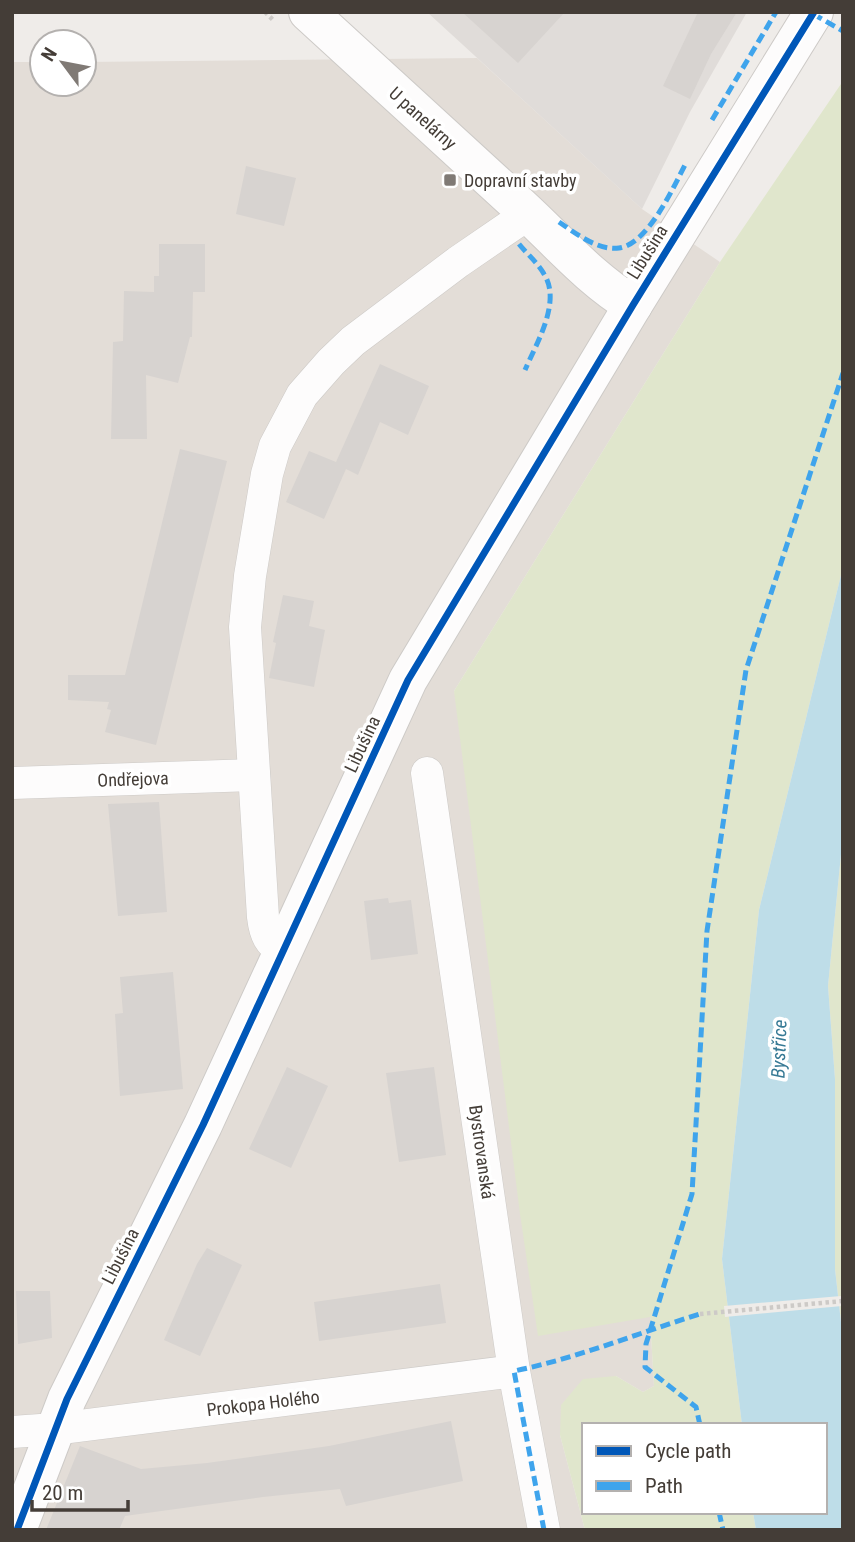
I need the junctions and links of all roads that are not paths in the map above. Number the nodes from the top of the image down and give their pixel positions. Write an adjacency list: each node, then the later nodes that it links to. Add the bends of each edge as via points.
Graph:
1 (308, 12): 3 (street, U panelárny)
2 (814, 12): 4 (street, Libušina)
3 (528, 214): 4 (street, U panelárny, via 590,275); 6 (street, via 353,341 302,395 283,428 267,474 245,627)
4 (633, 305): 8 (street, Libušina, via 408,680)
5 (427, 773): 9 (street, Bystrovanská)
6 (254, 775): 7 (street, Ondřejova); 8 (street, via 265,930)
7 (12, 783)
8 (284, 952): 10 (street, Libušina)
9 (514, 1371): 10 (street, Prokopa Holého); 13 (street, Bystrovanská)
10 (55, 1429): 11 (street, Prokopa Holého); 12 (street, Libušina)
11 (12, 1432)
12 (17, 1530)
13 (544, 1530)

